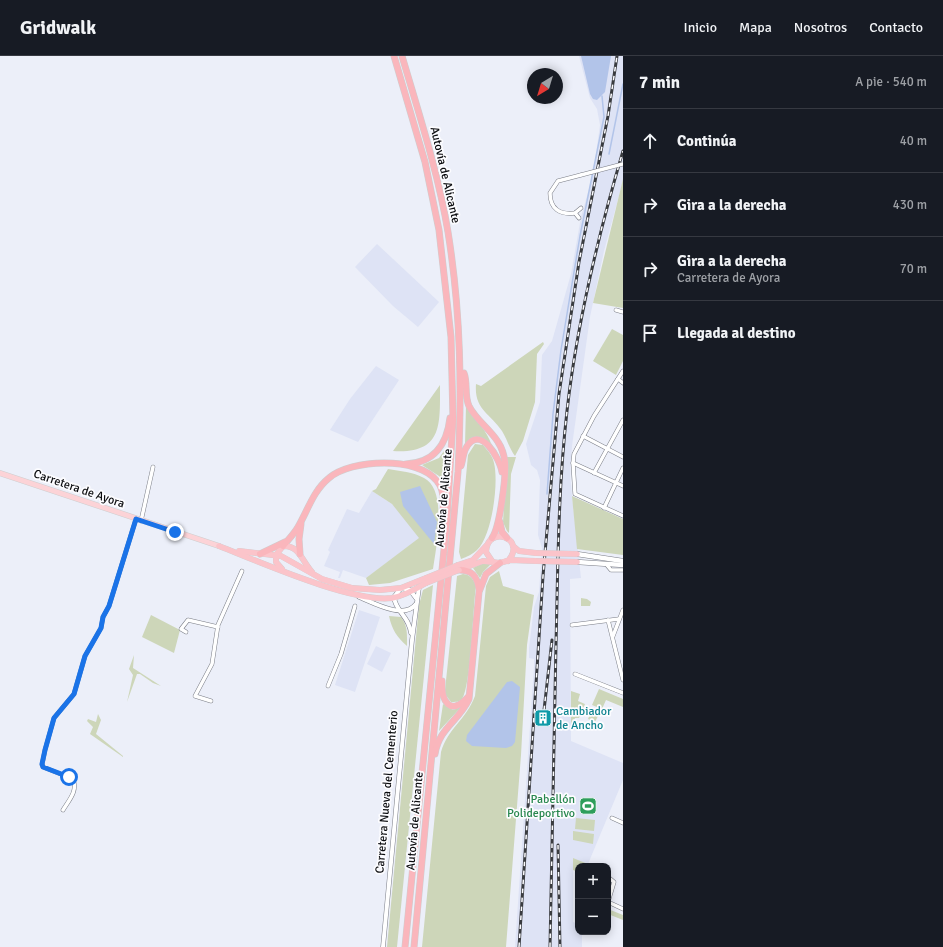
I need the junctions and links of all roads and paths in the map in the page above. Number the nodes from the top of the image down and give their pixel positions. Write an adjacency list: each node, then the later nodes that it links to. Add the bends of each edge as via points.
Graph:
1 (394, 56): 13 (highway, Autovía de Alicante, via 425,162 439,230 451,337)
2 (402, 56): 9 (highway, Autovía de Alicante, via 433,161 446,224 458,307)
3 (623, 164): 5 (street, bridge, via 554,184 550,193 551,204 557,211)
4 (581, 208): 5 (street)
5 (575, 214): 6 (street)
6 (579, 218)
7 (616, 310): 8 (street)
8 (623, 312)
9 (461, 366): 22 (highway, Autovía de Alicante, via 462,405); 26 (highway, via 465,375 467,400 478,419 498,442 504,455)
10 (623, 371): 11 (street)
11 (618, 379): 12 (street); 15 (street)
12 (623, 383)
13 (452, 405): 19 (highway, via 446,439 434,455 413,464); 33 (highway, Autovía de Alicante, via 453,448)
14 (623, 420): 16 (street)
15 (584, 436): 16 (street); 18 (street)
16 (607, 449): 17 (street); 24 (street)
17 (623, 457)
18 (572, 463): 24 (street); 28 (street, via 574,494)
19 (393, 464): 30 (highway, via 365,463 336,472 318,488); 33 (highway, via 422,470 438,482 443,498)
20 (153, 467): 32 (street)
21 (623, 468): 25 (street)
22 (458, 472): 26 (highway, via 466,447 471,442 479,440 488,444 498,458); 77 (highway, Autovía de Alicante)
23 (0, 473): 32 (main road, Carretera de Ayora)
24 (594, 473): 25 (street)
25 (616, 483): 27 (street); 28 (street)
26 (503, 484): 31 (highway)
27 (623, 486)
28 (604, 508): 29 (street)
29 (623, 516)
30 (302, 519): 36 (highway); 43 (highway)
31 (500, 519): 34 (highway); 35 (highway, via 501,529)
32 (138, 520): 38 (main road, Carretera de Ayora); 85 (street, via 101,628 85,656 74,694 54,718 45,750 43,767 73,779 75,784 76,789)
33 (444, 532): 93 (highway, Autovía de Alicante)
34 (492, 538): 35 (highway); 37 (highway)
35 (507, 538): 40 (highway)
36 (288, 540): 39 (highway); 41 (highway)
37 (487, 545): 45 (highway, via 486,552); 53 (highway, via 473,560)
38 (219, 546): 41 (highway); 56 (highway)
39 (283, 546): 42 (highway); 43 (highway, via 292,547)
40 (514, 546): 44 (highway, bridge, via 519,551); 46 (highway, via 513,554)
41 (260, 554): 42 (highway)
42 (276, 554): 50 (highway); 56 (highway, via 276,562)
43 (300, 554): 50 (highway); 57 (highway, via 307,567)
44 (577, 554): 47 (main road)
45 (492, 561): 49 (highway); 53 (highway)
46 (508, 561): 48 (highway, bridge); 49 (highway)
47 (623, 561)
48 (578, 562): 51 (main road)
49 (500, 563): 63 (highway, via 486,574)
50 (296, 564): 56 (highway, via 291,569); 57 (highway)
51 (606, 564): 52 (main road); 54 (street, via 611,570)
52 (623, 565)
53 (458, 568): 58 (highway, bridge); 63 (highway, via 476,576)
54 (623, 570)
55 (242, 571): 73 (street)
56 (283, 571): 61 (highway)
57 (317, 577): 60 (highway, via 352,588)
58 (426, 580): 59 (highway); 60 (highway)
59 (419, 587): 62 (highway); 65 (street)
60 (401, 588): 62 (street); 64 (street)
61 (342, 590): 64 (highway, via 375,598); 69 (street)
62 (412, 591): 64 (highway); 65 (street)
63 (479, 592): 82 (highway)
64 (394, 598): 69 (street)
65 (416, 598): 66 (street)
66 (416, 604): 69 (street, via 409,610); 76 (street, Carretera Nueva del Cementerio)
67 (355, 606): 80 (street, via 341,654)
68 (623, 610): 70 (street)
69 (400, 611): 76 (street, Carretera Nueva del Cementerio, via 409,622)
70 (619, 619): 71 (street); 75 (street)
71 (608, 620): 72 (street); 75 (street)
72 (572, 625)
73 (218, 627): 74 (street, via 188,620 181,629); 83 (street, via 212,664 195,696)
74 (186, 632)
75 (612, 637): 79 (street)
76 (412, 640): 92 (street, Carretera Nueva del Cementerio)
77 (441, 662): 82 (highway, via 444,702 456,706); 84 (highway, Autovía de Alicante)
78 (575, 674): 81 (street)
79 (623, 680)
80 (328, 686)
81 (623, 694)
82 (469, 696): 84 (highway, via 464,709 438,740)
83 (211, 701)
84 (431, 769): 94 (highway, Autovía de Alicante)
85 (63, 810)
86 (612, 818): 87 (street)
87 (623, 823)
88 (611, 880): 89 (street, via 614,882)
89 (611, 892)
90 (609, 899): 91 (street, via 608,902)
91 (623, 909)
92 (383, 947)
93 (405, 947)
94 (414, 947)

